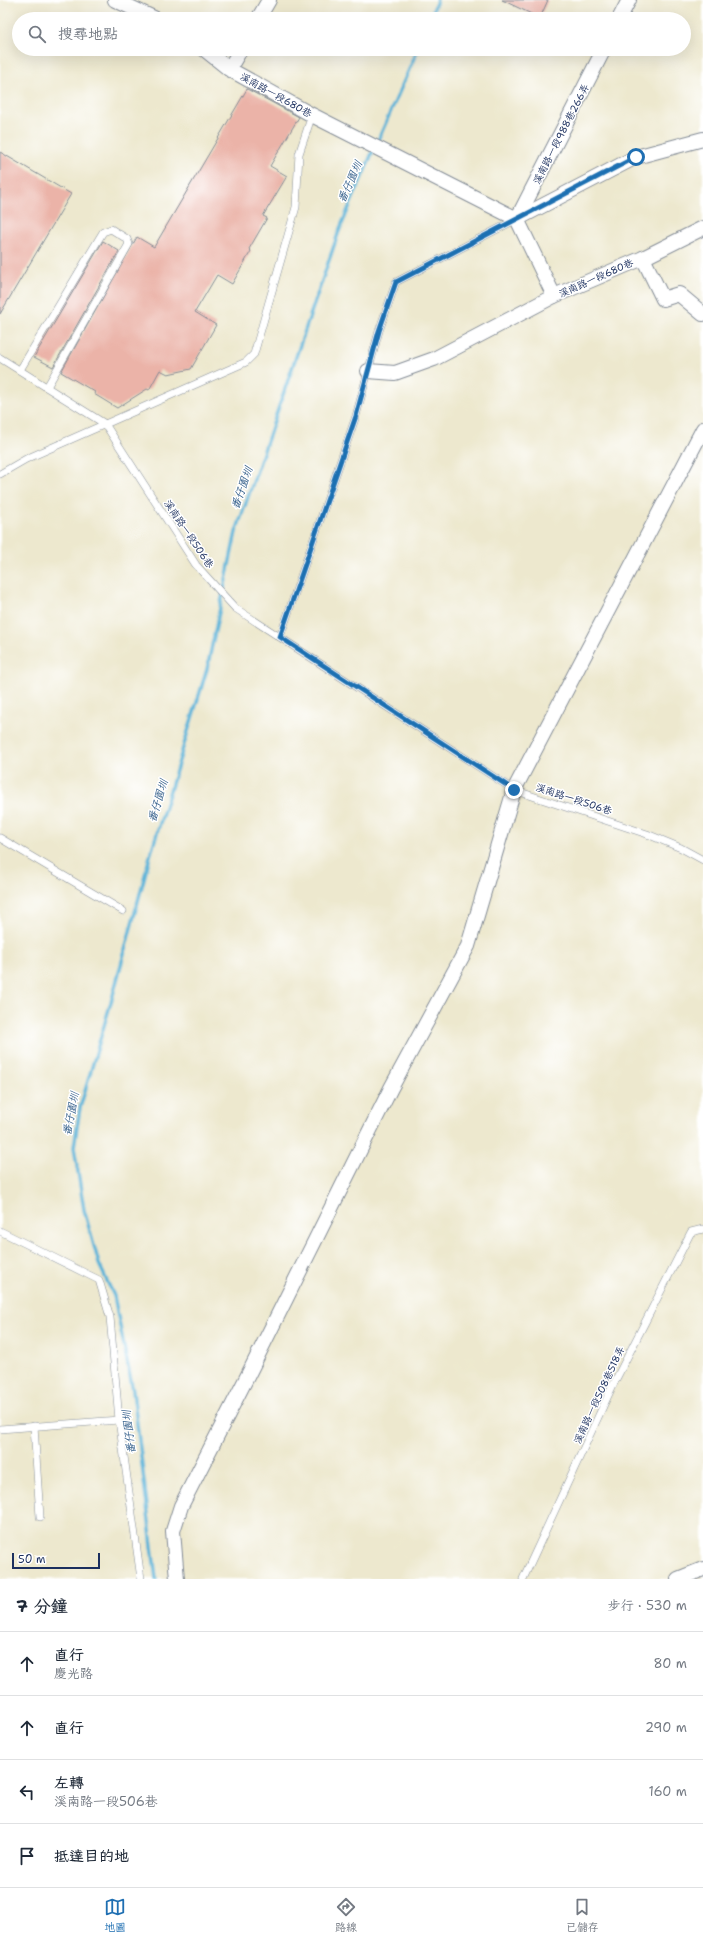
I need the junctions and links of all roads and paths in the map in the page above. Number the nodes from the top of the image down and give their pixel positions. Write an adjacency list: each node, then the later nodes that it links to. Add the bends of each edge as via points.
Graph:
1 (115, 0): 4 (street)
2 (269, 0): 5 (street)
3 (629, 0): 6 (street)
4 (141, 12)
5 (262, 12)
6 (623, 12)
7 (213, 56): 10 (street, 溪南路一段680巷)
8 (236, 56): 10 (street)
9 (600, 56): 13 (street, 溪南路一段988巷266弄)
10 (229, 69): 11 (street, 溪南路一段680巷)
11 (312, 115): 13 (street, 溪南路一段680巷); 22 (lane, via 299,154 296,207 254,354 246,362)
12 (703, 138): 13 (street, via 636,157)
13 (517, 219): 16 (street, 溪南路一段680巷); 20 (lane, via 396,282)
14 (703, 228): 15 (street)
15 (643, 258): 16 (street, 溪南路一段680巷); 17 (street, 溪南路一段680巷, via 663,299 679,294)
16 (554, 296): 20 (street, via 434,359 395,373)
17 (703, 314)
18 (0, 358): 19 (lane, 溪南路一段506巷)
19 (20, 370): 21 (lane, 溪南路一段506巷); 21 (lane, via 103,232 111,230 120,234 129,244)
20 (368, 371): 25 (lane, via 356,416)
21 (47, 387): 22 (lane, 溪南路一段506巷)
22 (105, 424): 24 (lane, via 26,459); 25 (lane, 溪南路一段506巷, via 196,565 235,608)
23 (703, 429): 26 (street)
24 (0, 474)
25 (280, 637): 26 (lane, 溪南路一段506巷)
26 (514, 790): 28 (lane, 溪南路一段506巷, via 646,834); 38 (street, via 468,946 391,1088 181,1506 173,1531)
27 (0, 838): 29 (lane)
28 (703, 860)
29 (123, 911)
30 (703, 1229): 39 (lane, 溪南路一段508巷518弄, via 691,1232 612,1387)
31 (0, 1231): 32 (lane, via 99,1280 110,1317)
32 (119, 1420): 33 (lane); 37 (lane)
33 (34, 1426): 34 (lane); 35 (lane)
34 (0, 1429)
35 (40, 1517)
36 (703, 1569): 40 (street)
37 (141, 1579)
38 (177, 1579)
39 (523, 1579)
40 (678, 1579)

